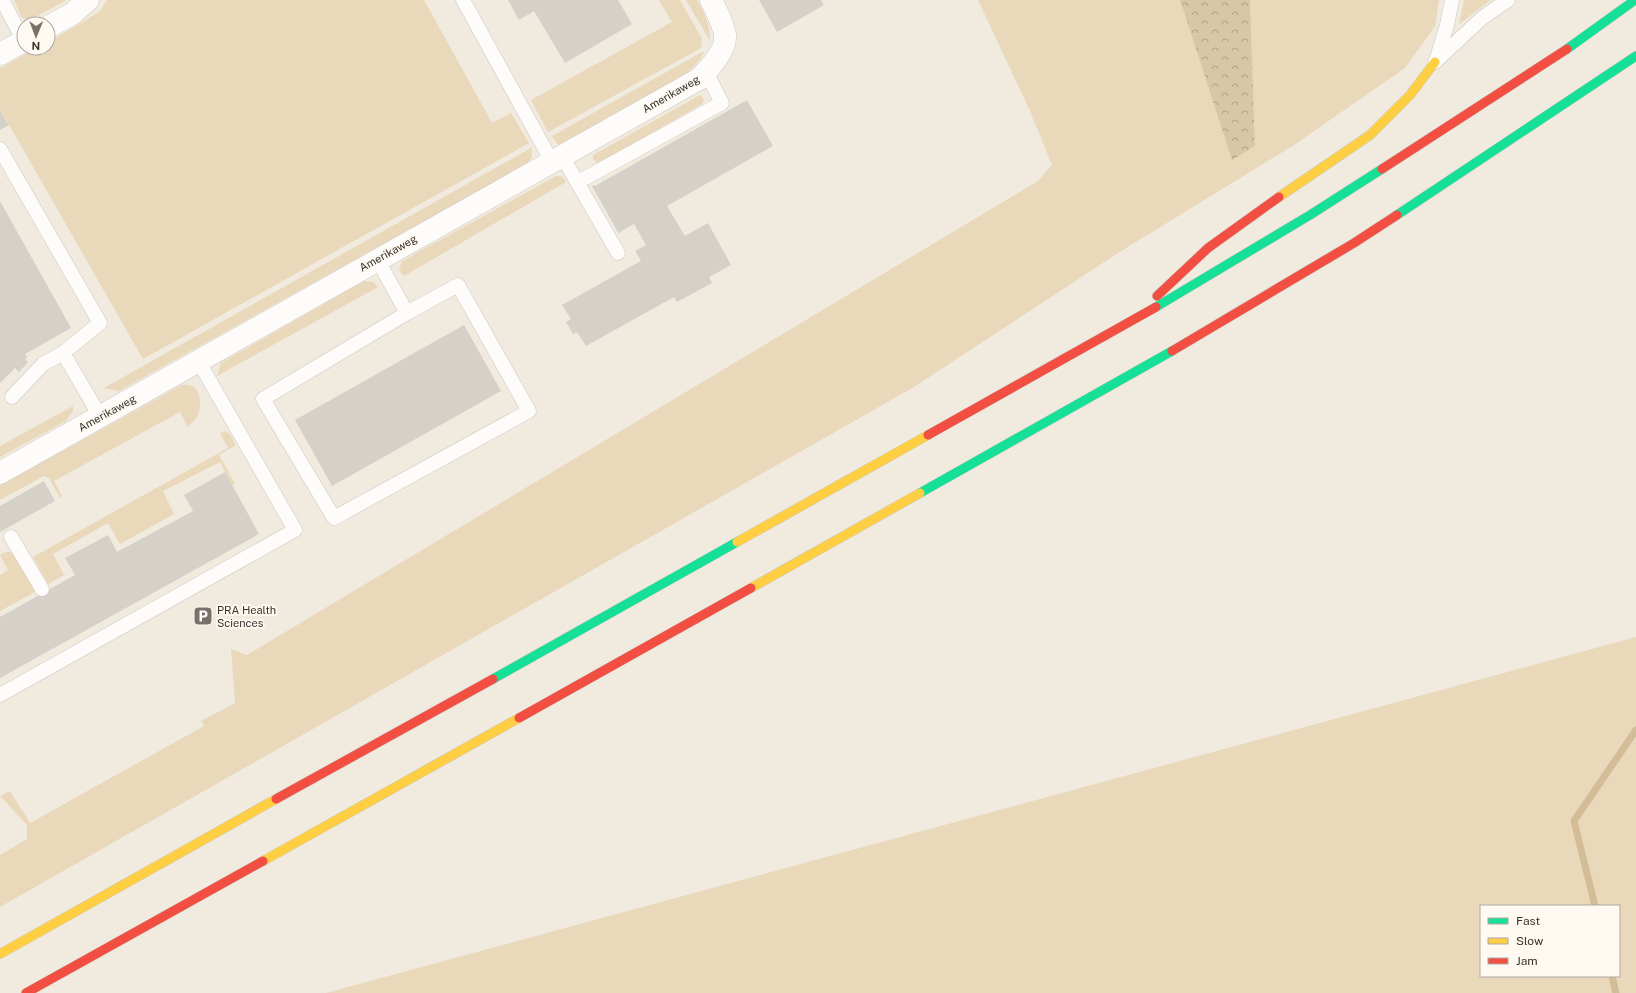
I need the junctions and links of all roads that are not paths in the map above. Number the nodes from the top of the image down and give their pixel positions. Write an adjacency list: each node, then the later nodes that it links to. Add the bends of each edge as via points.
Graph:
1 (2, 0): 9 (lane)
2 (88, 0): 8 (street)
3 (463, 0): 16 (lane)
4 (711, 0): 14 (street, Amerikaweg, via 725,36 720,52)
5 (1452, 0): 13 (lane)
6 (1508, 0): 13 (lane, via 1482,18)
7 (1636, 0): 21 (highway, via 1555,57 1310,215)
8 (56, 23)
9 (16, 26)
10 (16, 45): 11 (street)
11 (0, 54)
12 (1636, 56): 31 (highway, via 1354,242 1128,377)
13 (1435, 62): 21 (highway, via 1410,95 1370,135 1208,248)
14 (706, 72): 16 (street, Amerikaweg, via 699,79); 17 (lane, via 722,103)
15 (0, 149): 22 (lane, via 100,323)
16 (557, 159): 17 (lane); 19 (street, Amerikaweg)
17 (578, 182): 18 (lane)
18 (618, 253)
19 (377, 259): 20 (lane); 23 (street, Amerikaweg)
20 (407, 314): 20 (lane, via 263,399 334,518 529,410 458,285)
21 (1125, 325): 30 (highway)
22 (63, 353): 24 (lane, via 43,364); 25 (lane)
23 (199, 362): 25 (street, Amerikaweg); 29 (lane, via 294,530)
24 (12, 397)
25 (100, 416): 26 (street, Amerikaweg)
26 (0, 472)
27 (11, 537): 28 (lane)
28 (42, 589)
29 (0, 695)
30 (0, 954)
31 (26, 993)

